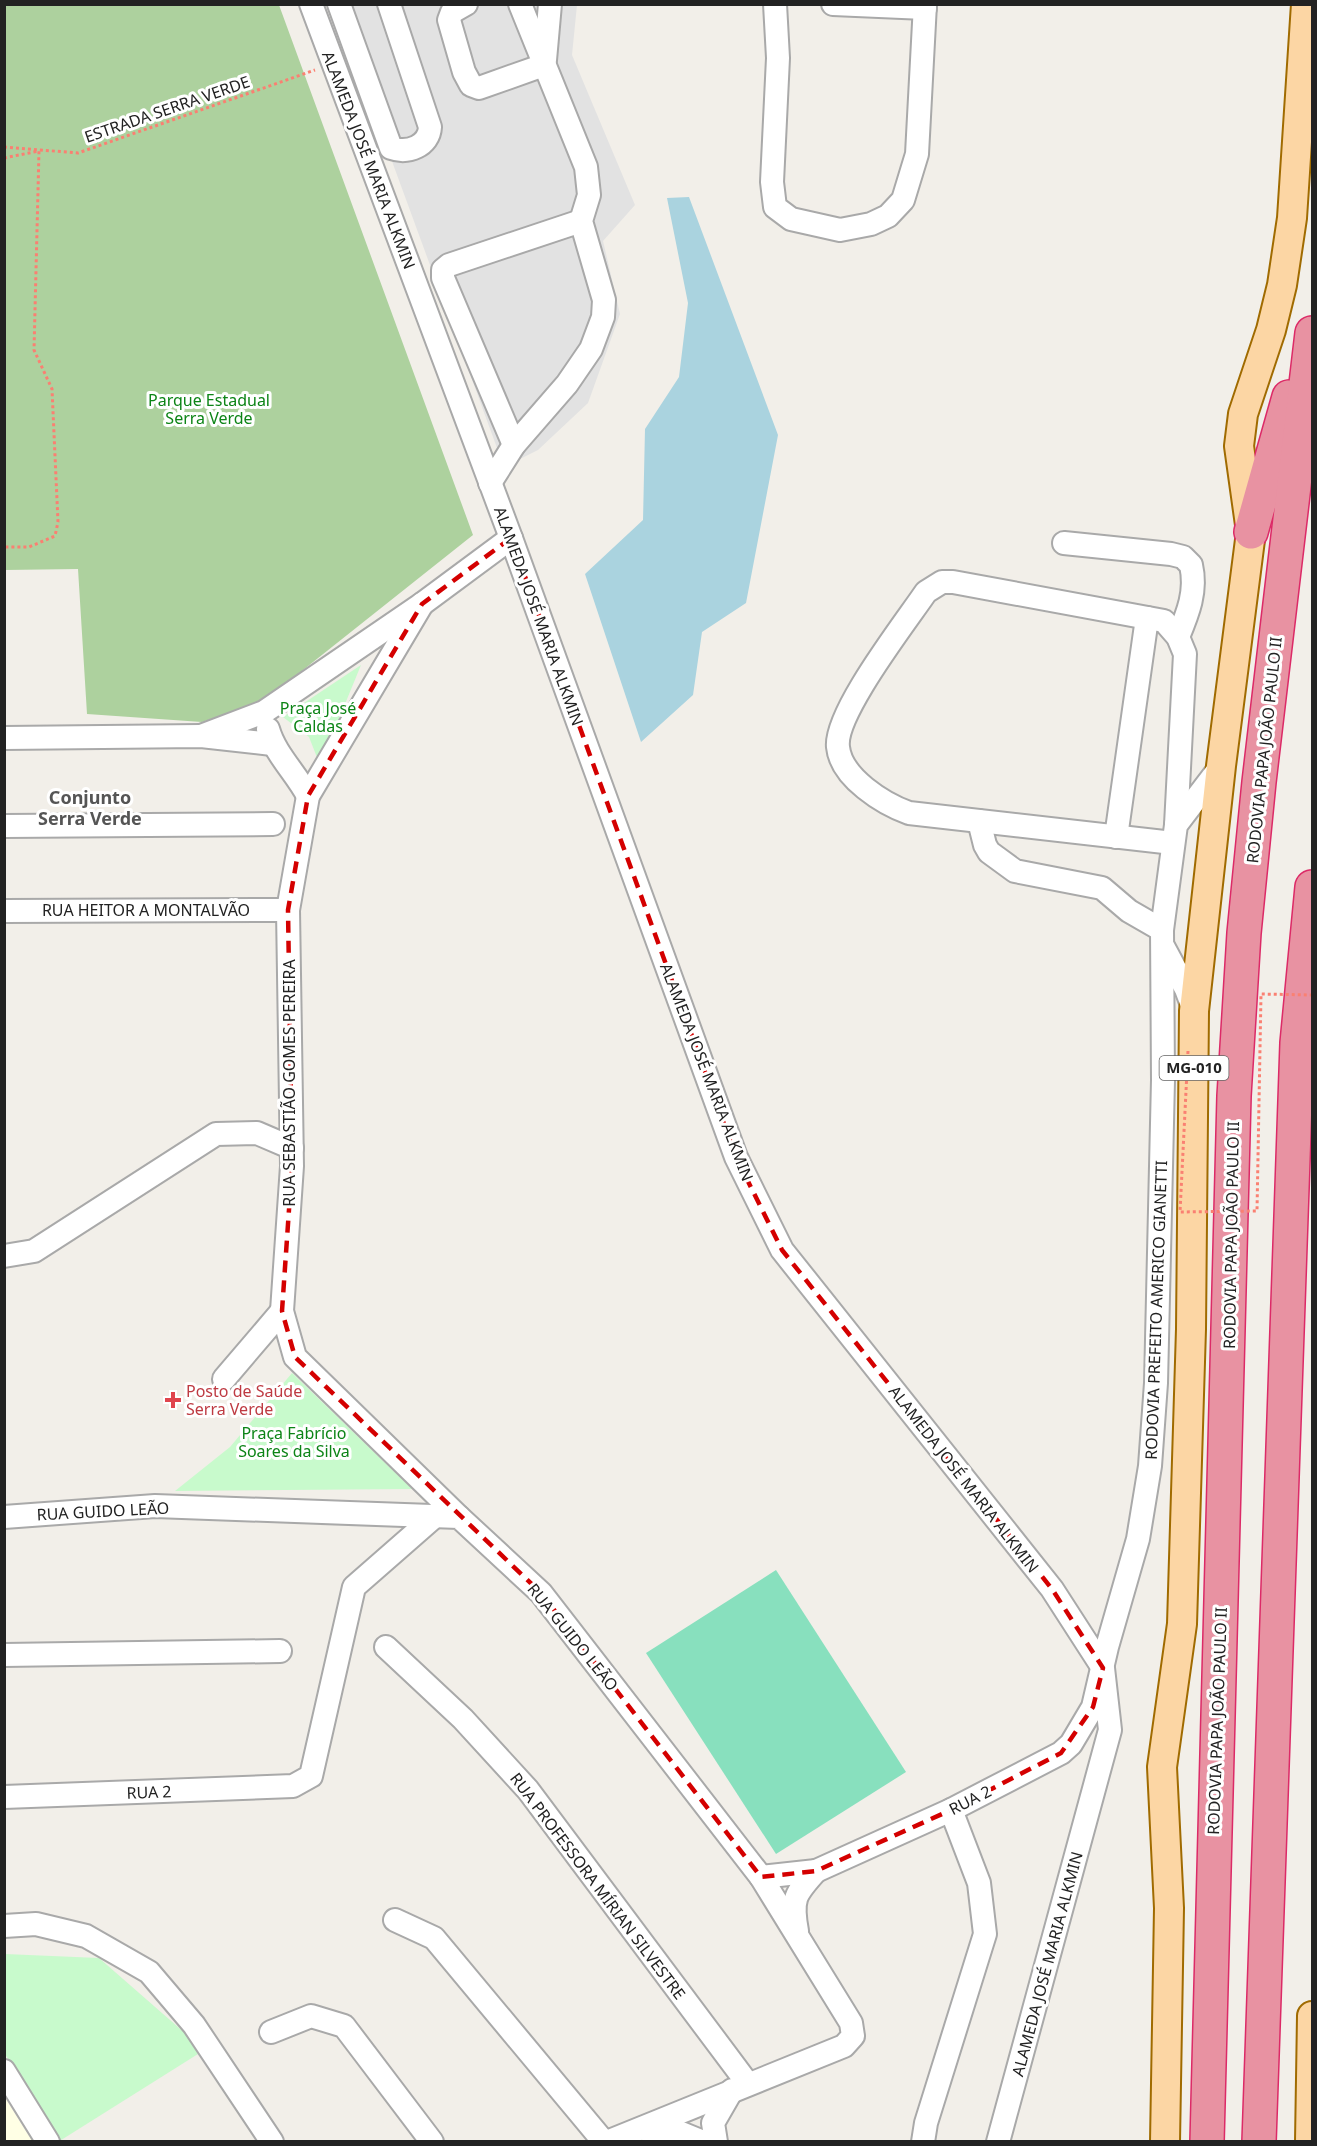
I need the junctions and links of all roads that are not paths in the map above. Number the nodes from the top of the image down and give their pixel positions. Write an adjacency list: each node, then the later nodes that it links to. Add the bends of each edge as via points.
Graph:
1 (311, 4): 16 (street, ALAMEDA JOSÉ MARIA ALKMIN)
2 (339, 4): 3 (street, via 390,148 397,150 424,143 430,127)
3 (389, 4)
4 (466, 4): 11 (street, via 452,12 449,20 471,85 479,88)
5 (520, 4): 11 (street)
6 (550, 4): 11 (street)
7 (775, 4): 10 (street, via 775,207 791,219 840,230 888,216 903,200 917,154)
8 (833, 4): 10 (street)
9 (1306, 4): 17 (main road, MG-010, via 1292,218 1282,285 1244,414 1239,446)
10 (925, 6)
11 (544, 65): 12 (street, via 586,167 589,195)
12 (581, 221): 15 (street, via 604,300 603,317 591,349 567,384); 15 (street, via 443,270)
13 (1312, 312): 17 (highway)
14 (1312, 333): 77 (highway, RODOVIA PAPA JOÃO PAULO II / MG-010, via 1244,933)
15 (513, 445): 16 (street)
16 (490, 483): 18 (street, ALAMEDA JOSÉ MARIA ALKMIN)
17 (1251, 532): 29 (main road, MG-010)
18 (511, 538): 20 (street); 53 (street, ALAMEDA JOSÉ MARIA ALKMIN, via 736,1157 782,1250 1052,1589)
19 (1064, 543): 22 (street, via 1183,557 1191,565 1193,593)
20 (422, 604): 23 (street); 24 (street)
21 (1146, 618): 22 (street, via 1164,621); 31 (street, via 953,582 942,582 926,592 854,701 841,725 838,748 846,769 876,798 892,807 909,813); 35 (street)
22 (1178, 637): 34 (street, RODOVIA PREFEITO AMERICO GIANETTI, via 1185,654)
23 (358, 647): 24 (street, via 374,665); 25 (street)
24 (377, 676): 30 (street)
25 (264, 712): 26 (street); 28 (street)
26 (201, 736): 27 (street); 28 (street)
27 (4, 738)
28 (272, 744): 30 (street)
29 (1221, 766): 34 (street); 41 (main road, MG-010)
30 (308, 796): 37 (street, RUA SEBASTIÃO GOMES PEREIRA)
31 (979, 821): 35 (street); 39 (street, via 989,852 1015,871 1102,888)
32 (273, 824): 33 (street)
33 (4, 826)
34 (1174, 834): 35 (street); 39 (street, RODOVIA PREFEITO AMERICO GIANETTI)
35 (1116, 837)
36 (1312, 887): 42 (highway)
37 (288, 910): 38 (street, RUA HEITOR A MONTALVÃO); 43 (street, RUA SEBASTIÃO GOMES PEREIRA)
38 (4, 911)
39 (1162, 939): 41 (street); 53 (street, RODOVIA PREFEITO AMERICO GIANETTI, via 1163,1080 1150,1466 1138,1539)
40 (1312, 993): 42 (highway)
41 (1194, 1011): 76 (main road, MG-010, via 1191,1329 1182,1624 1162,1767 1169,1908)
42 (1297, 1043): 78 (highway)
43 (292, 1148): 44 (street, via 257,1133 216,1134 34,1251); 45 (street, RUA SEBASTIÃO GOMES PEREIRA)
44 (4, 1256)
45 (282, 1311): 46 (street); 49 (street, RUA SEBASTIÃO GOMES PEREIRA, via 295,1357)
46 (224, 1379)
47 (4, 1517): 48 (street, RUA GUIDO LEÃO, via 155,1506)
48 (434, 1517): 49 (street, RUA GUIDO LEÃO); 55 (street, RUA 2, via 354,1587 311,1776 293,1786)
49 (459, 1517): 59 (street, RUA GUIDO LEÃO, via 541,1593)
50 (386, 1647): 66 (street, RUA PROFESSORA MÍRIAN SILVESTRE, via 462,1719 528,1790)
51 (280, 1651): 52 (street)
52 (4, 1655)
53 (1103, 1668): 54 (street, RODOVIA PREFEITO AMERICO GIANETTI, via 1093,1707 1071,1744); 56 (street, ALAMEDA JOSÉ MARIA ALKMIN, via 1110,1730)
54 (1061, 1753): 56 (street, via 1080,1756 1088,1764); 57 (street, RUA 2)
55 (4, 1797)
56 (1092, 1799): 75 (street, ALAMEDA JOSÉ MARIA ALKMIN)
57 (951, 1810): 58 (street, RUA 2); 74 (street, via 979,1883 986,1934)
58 (816, 1871): 59 (street, RUA 2); 62 (street, RUA 2, via 798,1891 794,1903)
59 (761, 1877): 62 (street, RUA GUIDO LEÃO)
60 (396, 1920): 71 (street, via 434,1938)
61 (4, 1926): 69 (street, via 36,1924 86,1936 148,1972 194,2025)
62 (798, 1936): 66 (street, RUA GUIDO LEÃO, via 851,2023 853,2036 844,2046)
63 (1312, 2016): 79 (main road)
64 (271, 2032): 70 (street, via 311,2016 344,2026)
65 (4, 2071): 68 (street)
66 (740, 2087): 67 (street); 73 (street, via 712,2123)
67 (640, 2129): 71 (street); 72 (street, via 676,2131)
68 (48, 2142)
69 (272, 2142)
70 (432, 2142)
71 (605, 2142)
72 (703, 2142)
73 (716, 2142)
74 (923, 2142)
75 (998, 2142)
76 (1166, 2142)
77 (1207, 2142)
78 (1259, 2142)
79 (1310, 2142)

